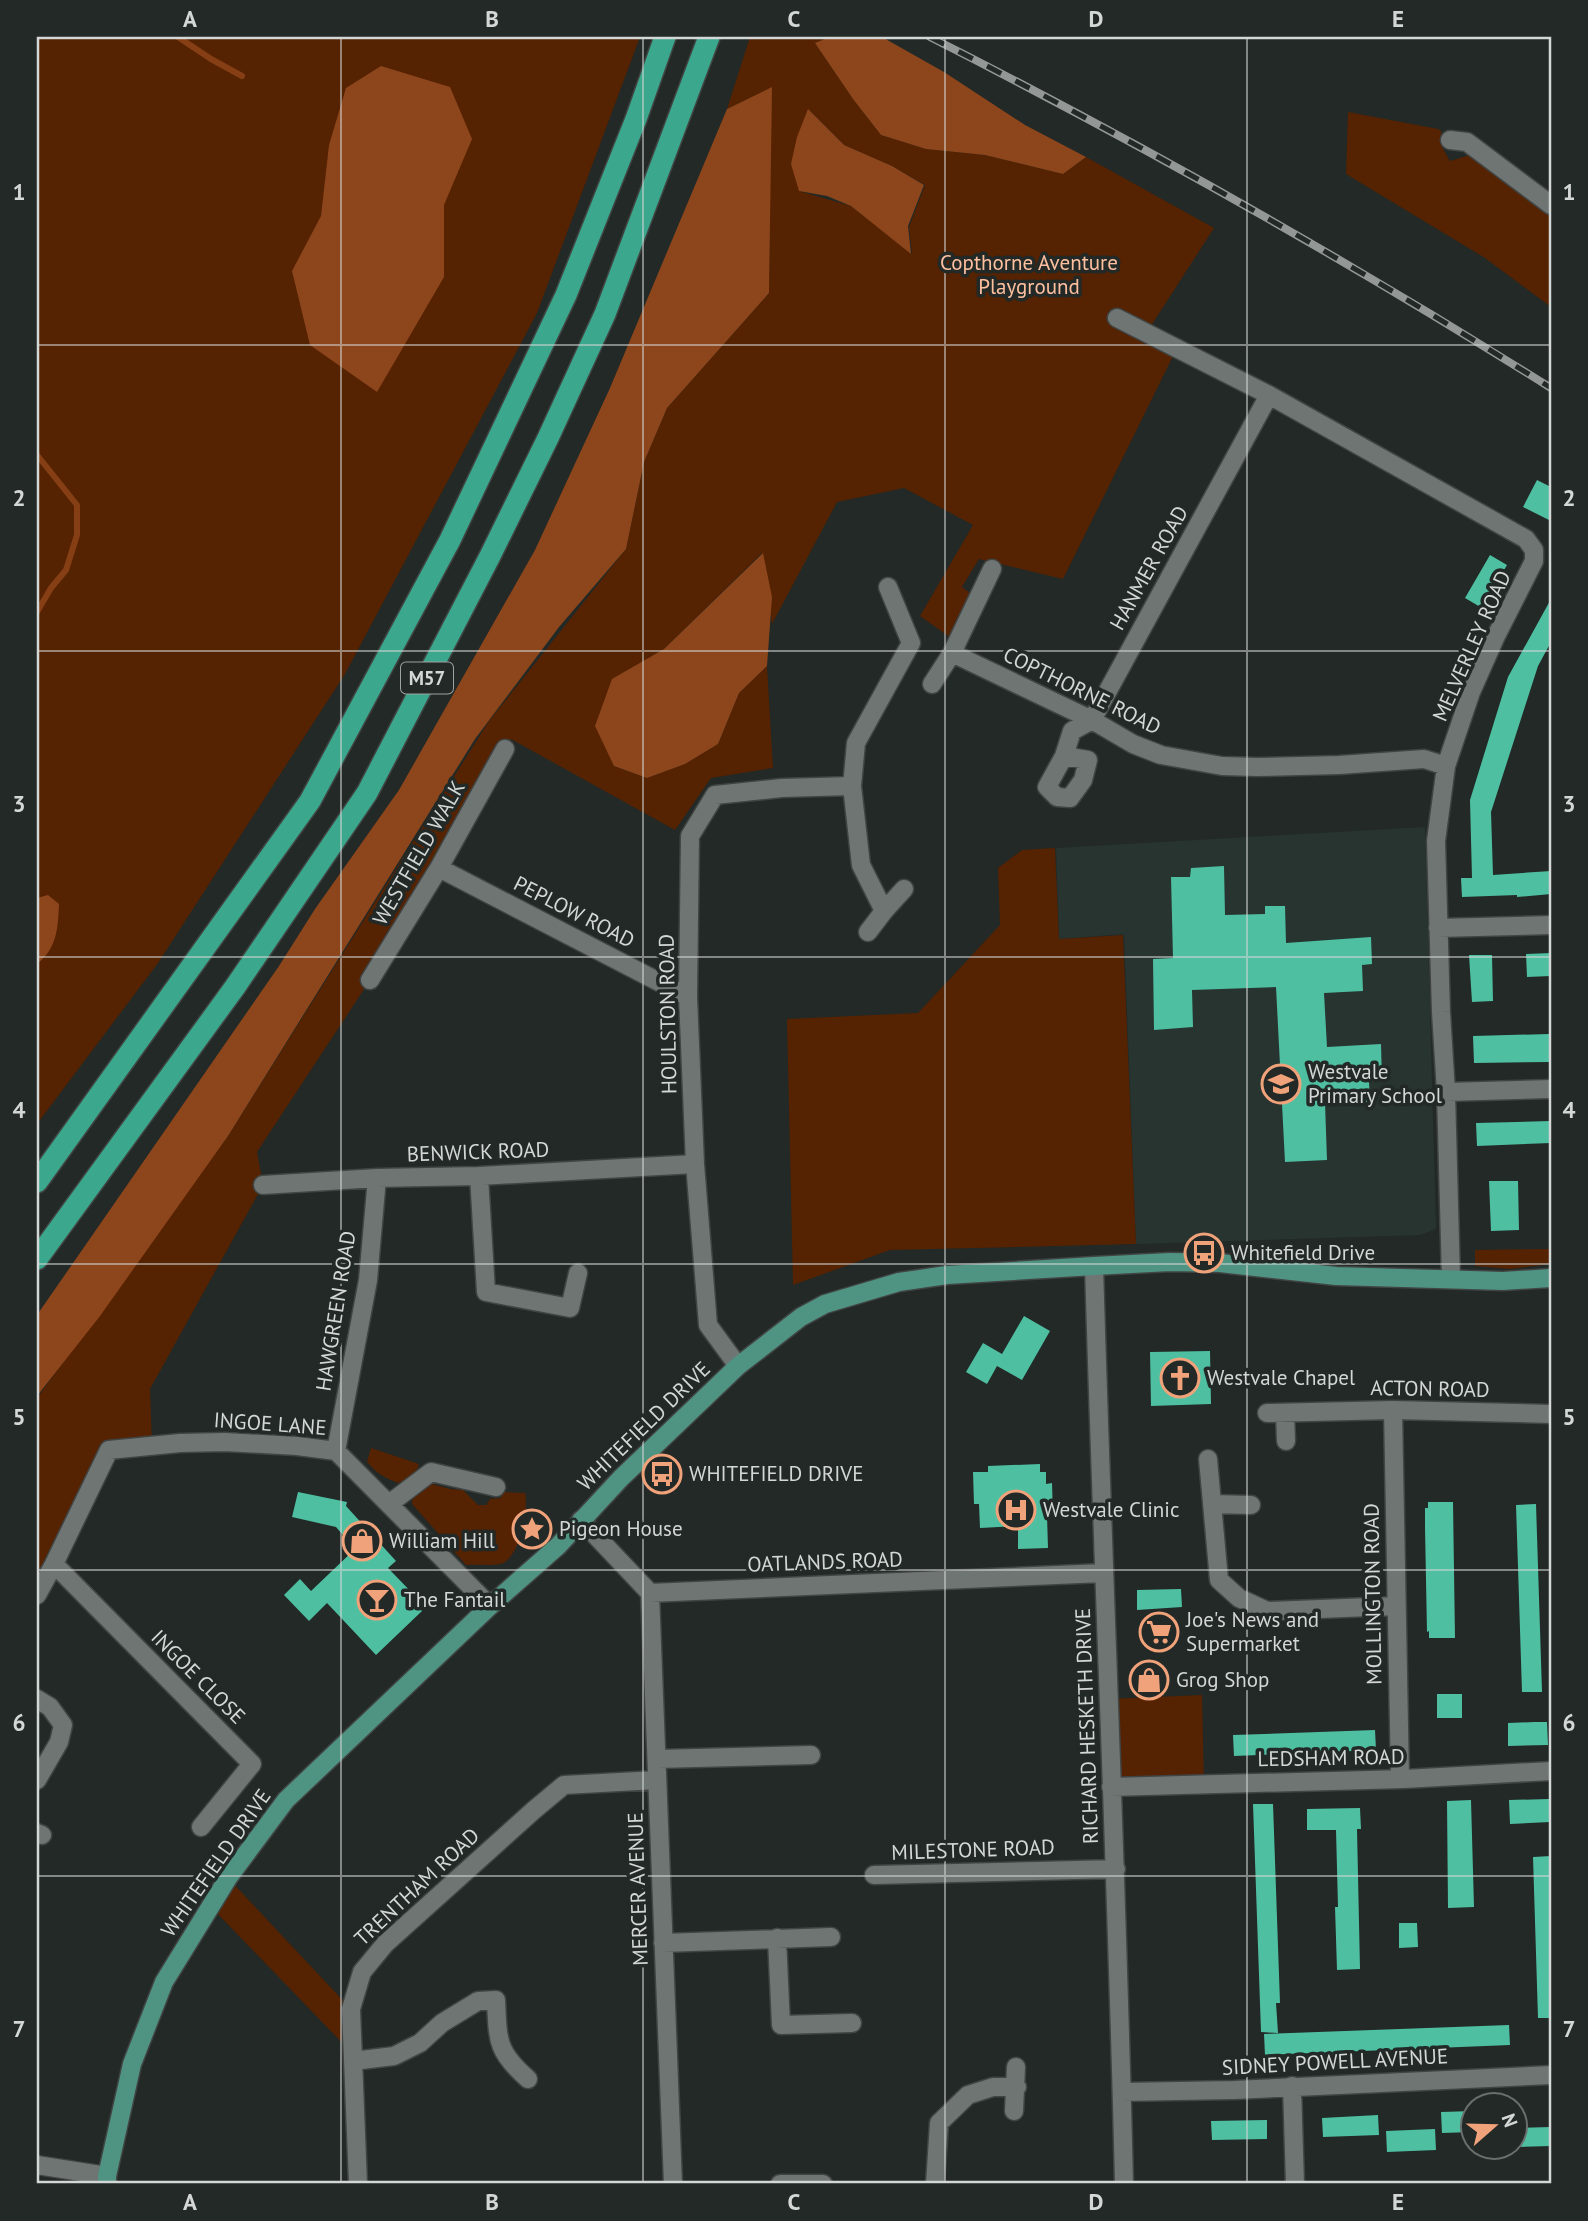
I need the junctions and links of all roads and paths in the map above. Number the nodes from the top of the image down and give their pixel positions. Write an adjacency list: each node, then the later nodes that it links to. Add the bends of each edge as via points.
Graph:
1 (665, 37): 29 (highway, M57, via 566,295 450,540 310,801)
2 (709, 37): 31 (highway, M57, via 599,326 490,556 367,793 235,988)
3 (1450, 140): 4 (street, via 1468,142)
4 (1551, 205)
5 (1117, 318): 6 (street, MELVERLEY ROAD)
6 (1269, 395): 11 (street, HANMER ROAD); 14 (street, MELVERLEY ROAD, via 1526,539 1534,550 1529,573 1471,692)
7 (992, 569): 9 (street)
8 (888, 587): 15 (street, via 911,643 856,743)
9 (952, 653): 10 (street); 11 (street, COPTHORNE ROAD)
10 (932, 684)
11 (1092, 720): 13 (street, HANMER ROAD, via 1072,731); 14 (street, COPTHORNE ROAD, via 1161,755 1222,766 1424,760)
12 (505, 749): 16 (street, WESTFIELD WALK)
13 (1065, 755)
14 (1446, 766): 20 (street, MELVERLEY ROAD, via 1436,841)
15 (852, 786): 18 (street, via 861,865); 23 (street, HOULSTON ROAD, via 715,795 690,836)
16 (439, 868): 22 (street, WESTFIELD WALK); 23 (street, PEPLOW ROAD)
17 (904, 889): 18 (street)
18 (884, 911): 21 (street)
19 (1551, 925): 20 (street)
20 (1438, 928): 25 (street, MELVERLEY ROAD)
21 (868, 932)
22 (369, 980)
23 (688, 997): 26 (street, HOULSTON ROAD)
24 (1551, 1089): 25 (street)
25 (1446, 1092): 35 (street, MELVERLEY ROAD)
26 (695, 1164): 27 (street, BENWICK ROAD); 36 (street, HOULSTON ROAD, via 708,1325)
27 (478, 1176): 28 (street, BENWICK ROAD); 33 (street, via 486,1292 570,1308)
28 (377, 1178): 30 (street, BENWICK ROAD); 42 (street, HAWGREEN ROAD, via 368,1280)
29 (37, 1182)
30 (263, 1185)
31 (37, 1259)
32 (1094, 1266): 35 (main road, WHITEFIELD DRIVE, via 1220,1263 1336,1276); 36 (main road, WHITEFIELD DRIVE, via 947,1275 849,1296 801,1318); 50 (street, RICHARD HESKETH DRIVE)
33 (578, 1273)
34 (1551, 1278): 35 (main road, WHITEFIELD DRIVE)
35 (1451, 1279)
36 (738, 1366): 48 (main road, WHITEFIELD DRIVE)
37 (1393, 1410): 39 (street, ACTON ROAD); 40 (street, ACTON ROAD); 54 (street, MOLLINGTON ROAD)
38 (1267, 1413): 39 (street, ACTON ROAD)
39 (1285, 1413): 41 (street)
40 (1551, 1414)
41 (1286, 1441)
42 (336, 1451): 45 (street, INGOE LANE); 49 (street, INGOE LANE, via 225,1442 109,1450)
43 (1208, 1459): 46 (street)
44 (496, 1487): 45 (street, via 431,1472)
45 (389, 1504): 53 (street, INGOE LANE)
46 (1212, 1504): 47 (street); 54 (street, via 1219,1580 1239,1598 1267,1611)
47 (1251, 1505)
48 (581, 1520): 51 (street); 53 (main road, WHITEFIELD DRIVE)
49 (54, 1564): 52 (street); 63 (street, INGOE CLOSE, via 252,1764)
50 (1103, 1573): 51 (street, OATLANDS ROAD); 62 (street, RICHARD HESKETH DRIVE)
51 (650, 1593): 57 (street, MERCER AVENUE)
52 (37, 1595)
53 (490, 1606): 79 (main road, WHITEFIELD DRIVE, via 286,1800 228,1878 164,1982 148,2021 132,2064)
54 (1395, 1606): 59 (street, MOLLINGTON ROAD)
55 (37, 1699): 60 (street, via 50,1707 63,1725 59,1742)
56 (811, 1755): 57 (street)
57 (657, 1759): 61 (street, MERCER AVENUE)
58 (1551, 1771): 59 (street, LEDSHAM ROAD)
59 (1400, 1778): 62 (street, LEDSHAM ROAD)
60 (37, 1780)
61 (657, 1780): 68 (street, MERCER AVENUE); 70 (street, TRENTHAM ROAD, via 564,1785 385,1944 362,1972 351,2009)
62 (1111, 1787): 64 (street, RICHARD HESKETH DRIVE)
63 (201, 1827)
64 (1115, 1869): 65 (street, MILESTONE ROAD); 76 (street, RICHARD HESKETH DRIVE)
65 (874, 1875)
66 (831, 1937): 67 (street)
67 (777, 1938): 68 (street); 69 (street, via 780,2025)
68 (663, 1942): 81 (street, MERCER AVENUE)
69 (852, 2023)
70 (354, 2061): 73 (street, via 394,2056 420,2043 478,2000 496,2000 498,2039 509,2062); 80 (street, TRENTHAM ROAD)
71 (1016, 2067): 75 (street)
72 (1551, 2075): 74 (street, SIDNEY POWELL AVENUE)
73 (528, 2079)
74 (1292, 2086): 76 (street, SIDNEY POWELL AVENUE); 86 (street)
75 (1017, 2087): 77 (street); 84 (street, via 993,2087 968,2095 939,2123)
76 (1122, 2092): 85 (street, RICHARD HESKETH DRIVE)
77 (1014, 2111)
78 (37, 2165): 79 (street)
79 (107, 2180)
80 (358, 2184)
81 (673, 2184)
82 (780, 2184): 83 (street)
83 (823, 2184)
84 (935, 2184)
85 (1124, 2184)
86 (1295, 2184)

